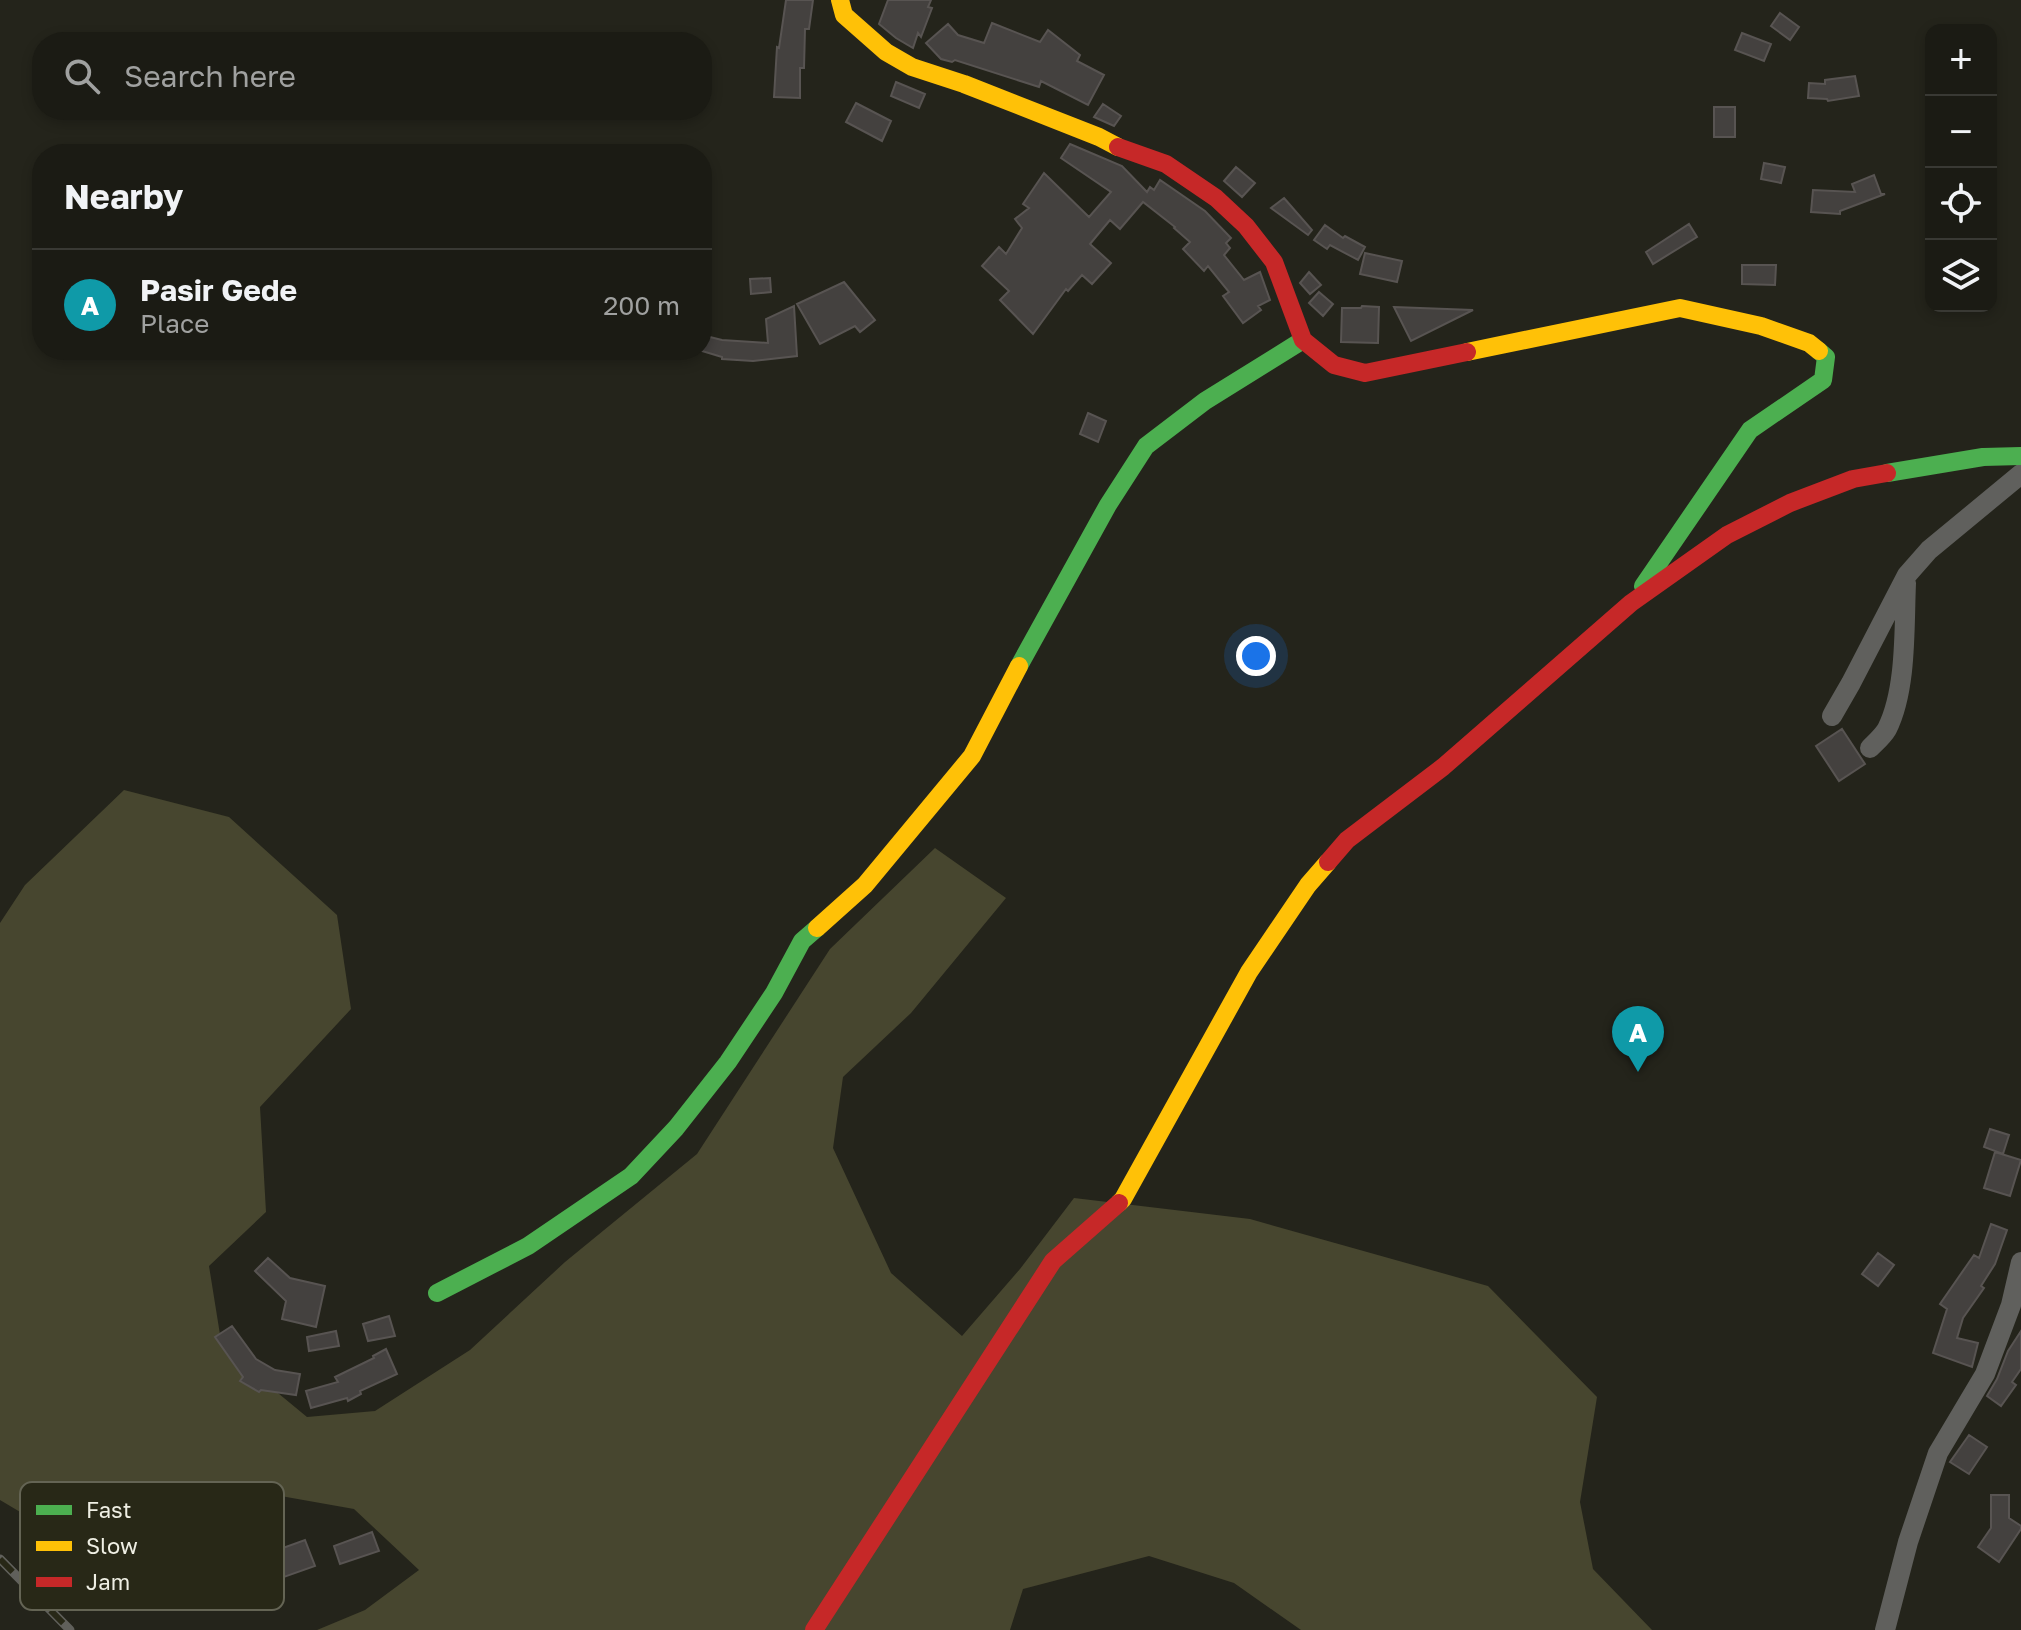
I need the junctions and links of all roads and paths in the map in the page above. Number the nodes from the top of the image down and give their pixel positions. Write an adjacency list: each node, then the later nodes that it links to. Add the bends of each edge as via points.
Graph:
1 (840, 0): 2 (street, via 844,15 912,67 1166,164 1216,198 1274,262)
2 (1303, 340): 6 (street, via 1334,365 1365,373 1680,308 1809,343 1826,357 1823,380 1750,430); 10 (street, via 1205,401 1146,446 1058,593 972,756 865,885 802,941 728,1062 676,1128 631,1176 528,1246)
3 (2021, 456): 6 (street, via 1983,457 1853,479 1727,535)
4 (2021, 474): 5 (street, via 1929,550)
5 (1907, 575): 7 (street); 8 (street, via 1897,704)
6 (1631, 603): 11 (street, via 1443,767 1347,840 1308,885 1249,972 1123,1199 1053,1261)
7 (1832, 716)
8 (1870, 748)
9 (2021, 1262): 12 (street, via 1985,1374 1938,1453)
10 (437, 1293)
11 (814, 1630)
12 (1885, 1630)

